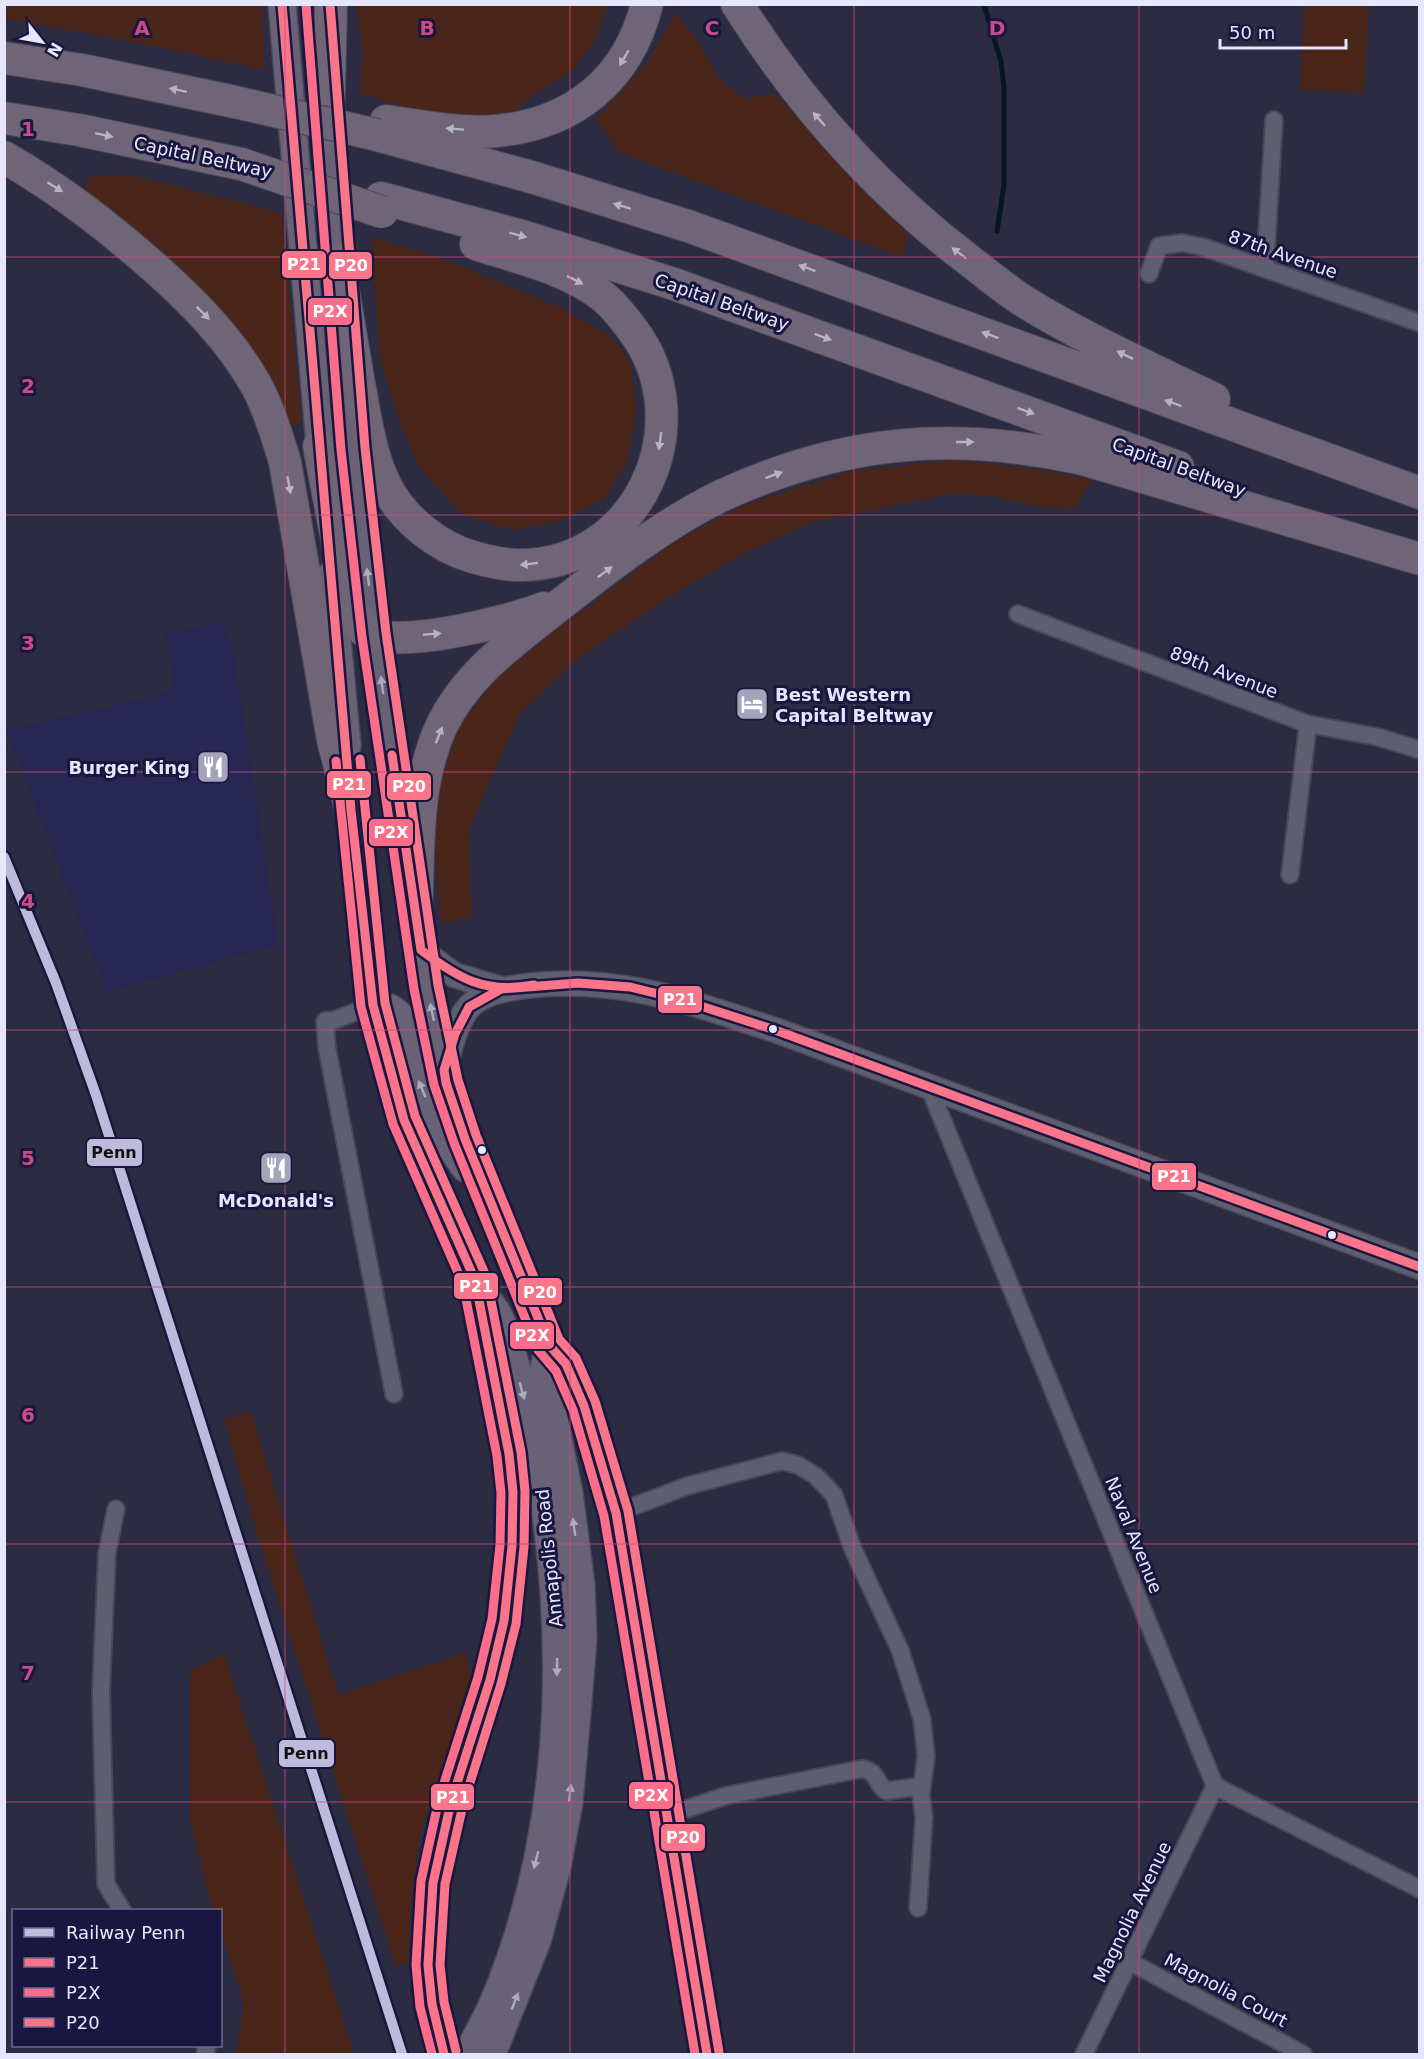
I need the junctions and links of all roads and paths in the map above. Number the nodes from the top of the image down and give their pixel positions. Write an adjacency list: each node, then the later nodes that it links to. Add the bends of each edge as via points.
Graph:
1 (282, 4): 17 (main road, Annapolis Road)
2 (318, 4): 10 (main road, Annapolis Road)
3 (331, 4): 10 (highway)
4 (647, 4): 9 (highway, one-way to 9, via 636,39 619,66 597,92 568,112 534,126 494,131)
5 (736, 4): 18 (highway, one-way to 5, via 1063,324 988,275 936,235 845,149 802,99)
6 (4, 58): 9 (highway, one-way to 6, bridge)
7 (4, 118): 12 (highway, Capital Beltway, one-way to 12, bridge, via 241,164)
8 (1274, 120): 14 (street)
9 (376, 128): 18 (highway, one-way to 9, via 691,227)
10 (328, 136): 13 (main road, Annapolis Road)
11 (4, 158): 26 (highway, one-way to 26, via 71,198 108,226 214,325 256,386 285,462 333,740)
12 (381, 205): 13 (highway, one-way to 13, via 559,272 602,296 626,321 651,362 660,390 663,419 649,479 620,524 571,556 517,565 461,553 413,522 387,489 374,460); 20 (highway, Capital Beltway, one-way to 20, via 525,237 674,284)
13 (338, 259): 23 (main road, Annapolis Road, one-way to 13, via 353,449)
14 (1265, 268): 15 (street, 87th Avenue, via 1182,243 1159,246); 16 (street, 87th Avenue)
15 (1149, 274)
16 (1419, 323)
17 (320, 446): 23 (highway, via 350,608 357,623); 26 (main road, Annapolis Road)
18 (1366, 474): 19 (highway)
19 (1419, 494)
20 (1419, 557): 21 (highway, one-way to 20, via 675,522 722,495 817,460 928,442 992,443 1079,458)
21 (567, 600): 23 (highway, one-way to 21, via 387,638 465,630 497,624); 28 (highway, one-way to 21, via 423,791 441,728 455,700 473,677)
22 (1018, 615): 24 (street, 89th Avenue)
23 (374, 635): 28 (main road, Annapolis Road, one-way to 23)
24 (1308, 724): 25 (street, 89th Avenue, via 1378,737); 27 (street)
25 (1419, 750)
26 (351, 810): 31 (main road, Annapolis Road)
27 (1290, 875)
28 (416, 920): 29 (main road, Annapolis Road)
29 (421, 950): 30 (street, via 454,975); 32 (main road, Annapolis Road, one-way to 29)
30 (501, 989): 32 (street, via 469,1007 455,1034); 33 (street, via 578,983 630,987 775,1030)
31 (373, 1005): 34 (main road, one-way to 31, via 442,1135 418,1081 403,1020 388,1006); 36 (main road, Annapolis Road, via 404,1120); 38 (street, via 325,1020 327,1048)
32 (444, 1070): 34 (main road, Annapolis Road, via 465,1139)
33 (929, 1087): 35 (street); 42 (street, Naval Avenue)
34 (495, 1211): 37 (main road, Annapolis Road)
35 (1419, 1267)
36 (475, 1280): 48 (main road, Annapolis Road, one-way to 48, via 498,1313 524,1393 553,1568 558,1651 552,1768 538,1852 515,1941); 49 (main road, via 509,1454 512,1546 504,1621 438,1852 433,1883 428,1965)
37 (549, 1345): 40 (street, via 566,1364 584,1406); 48 (main road, Annapolis Road, one-way to 37, via 537,1941 569,1802 583,1638 581,1585 569,1492 544,1369)
38 (394, 1394)
39 (116, 1509): 46 (street, via 107,1553 101,1692 106,1884)
40 (616, 1513): 41 (street, via 687,1486 782,1461 816,1476 834,1495 852,1547 900,1650 925,1739); 43 (street)
41 (922, 1786): 43 (street, via 886,1791 878,1776 861,1769 725,1796); 45 (street, via 924,1817)
42 (1215, 1786): 44 (street); 47 (street, Magnolia Avenue)
43 (666, 1816): 50 (street)
44 (1419, 1889)
45 (918, 1908)
46 (121, 1909)
47 (1130, 1962): 51 (street, Magnolia Avenue); 52 (street, Magnolia Court)
48 (477, 2050)
49 (444, 2055)
50 (707, 2055)
51 (1084, 2055)
52 (1303, 2055)

